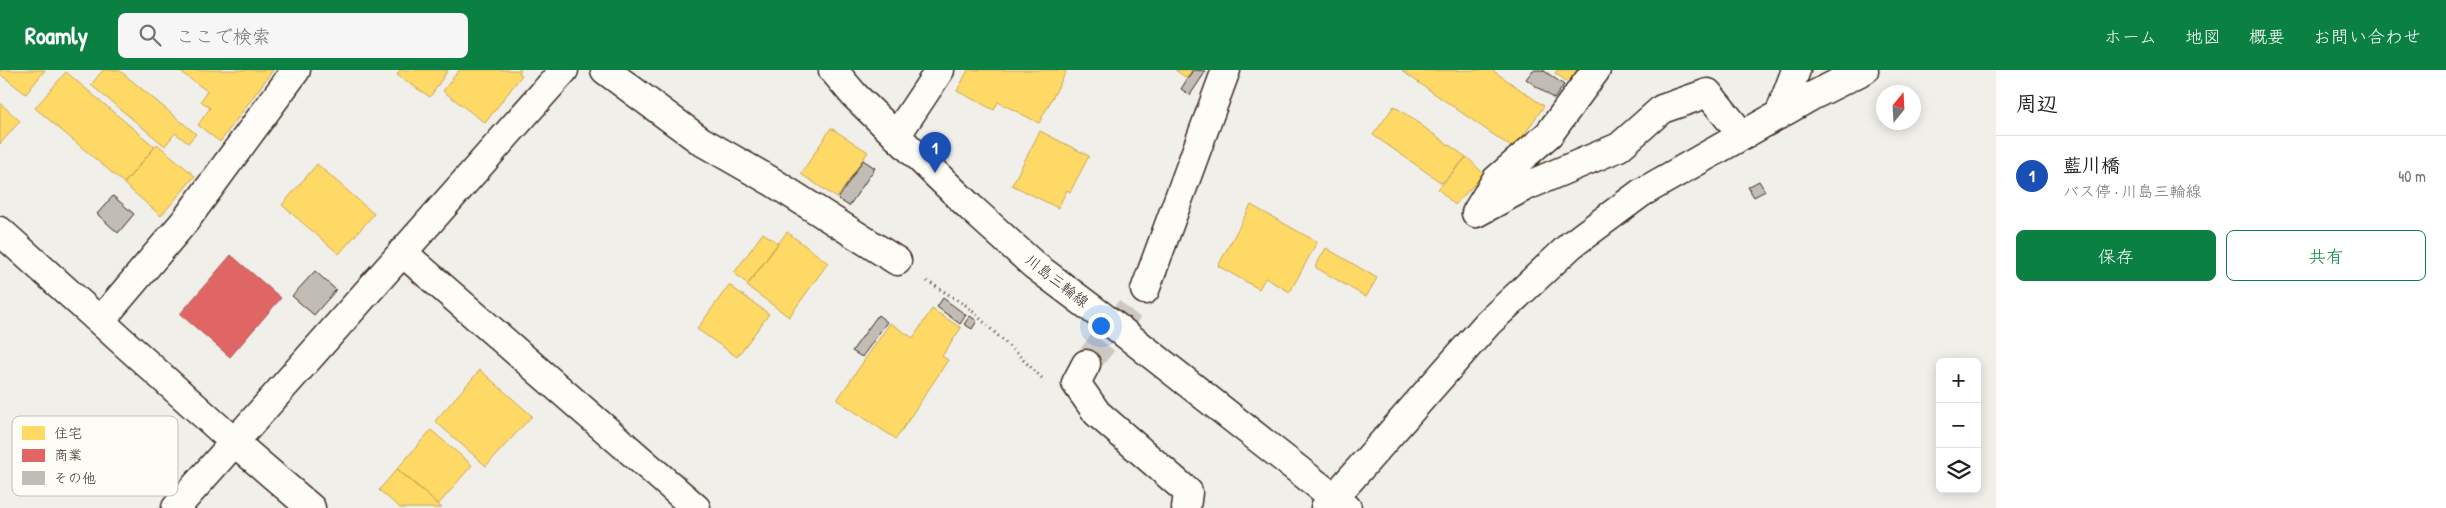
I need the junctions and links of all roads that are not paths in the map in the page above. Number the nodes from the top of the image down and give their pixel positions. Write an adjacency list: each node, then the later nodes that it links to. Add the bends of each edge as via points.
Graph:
1 (296, 70): 19 (street, via 185,221)
2 (564, 70): 16 (street)
3 (606, 70): 17 (street, via 701,141)
4 (833, 70): 13 (street, 川島三輪線)
5 (940, 70): 13 (street)
6 (1226, 70): 18 (street)
7 (1596, 70): 14 (street, via 1549,134 1496,180 1476,213 1524,187 1619,147 1662,109 1708,93)
8 (1796, 70): 12 (street)
9 (1849, 70): 11 (street)
10 (1864, 70): 11 (street)
11 (1810, 97): 12 (street)
12 (1779, 115): 14 (street)
13 (896, 136): 22 (street, 川島三輪線, via 1034,265 1119,329)
14 (1743, 136): 22 (street, via 1641,194 1571,245 1488,323)
15 (0, 230): 19 (street)
16 (402, 252): 21 (street); 25 (street)
17 (897, 261)
18 (1145, 290)
19 (102, 320): 21 (street)
20 (1081, 374): 26 (street, via 1097,413 1188,492)
21 (233, 441): 23 (street); 24 (street)
22 (1335, 505)
23 (176, 508)
24 (311, 508)
25 (696, 508)
26 (1186, 508)

